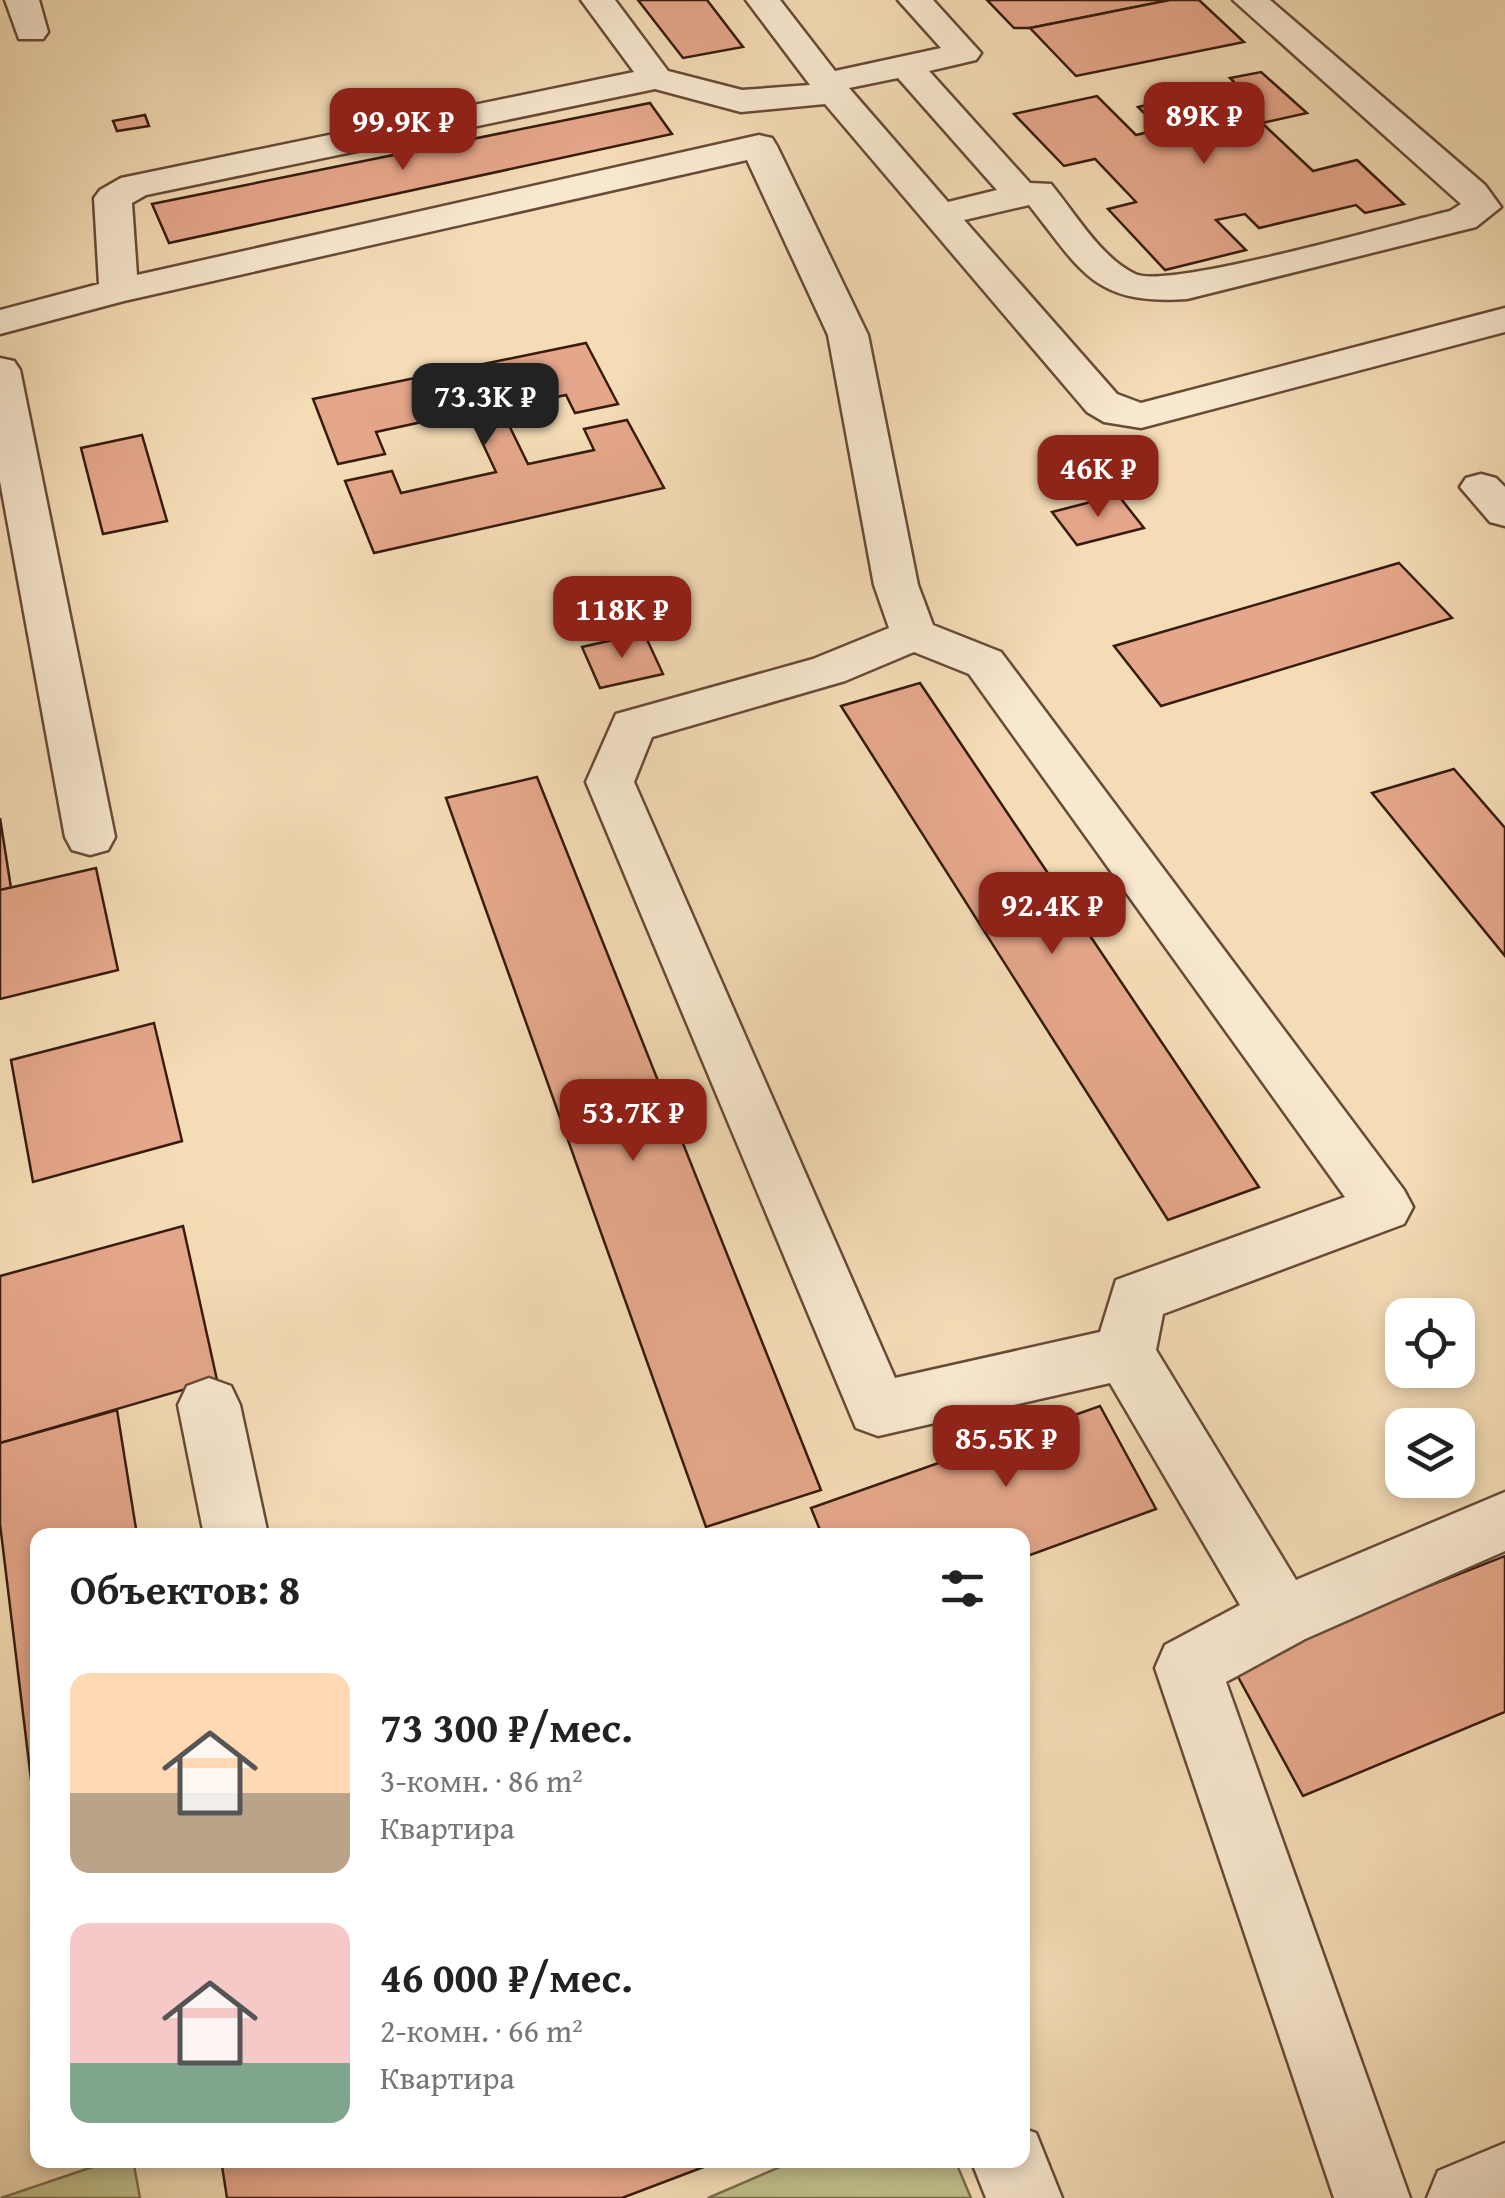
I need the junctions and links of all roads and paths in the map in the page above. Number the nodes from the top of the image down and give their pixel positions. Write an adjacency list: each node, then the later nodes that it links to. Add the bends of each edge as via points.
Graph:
1 (598, 0): 6 (street)
2 (763, 0): 7 (street)
3 (915, 0): 5 (street, via 964,53)
4 (1250, 0): 10 (street, via 1482,207 1463,219 1187,287 1152,288 1124,284 1038,192)
5 (906, 66): 7 (street); 10 (street)
6 (656, 78): 8 (street); 12 (street, via 134,186 113,198)
7 (830, 88): 8 (street); 11 (street)
8 (741, 102): 9 (street)
9 (759, 146): 12 (street); 16 (street, via 848,335 896,585)
10 (1022, 196): 11 (street)
11 (940, 215): 13 (street, via 1102,403 1119,413 1141,416)
12 (119, 290): 14 (street)
13 (1505, 320)
14 (0, 322)
15 (0, 370): 17 (street)
16 (914, 635): 18 (street, via 985,664 1384,1207 1137,1298); 18 (street, via 829,670 633,726 610,782 878,1409)
17 (90, 837)
18 (1125, 1352): 22 (street)
19 (209, 1405): 21 (street)
20 (1505, 1521): 22 (street)
21 (235, 1528)
22 (1282, 1617): 26 (street, via 1188,1668)
23 (1012, 2168): 25 (street)
24 (1505, 2180): 27 (street)
25 (1024, 2198)
26 (1372, 2198)
27 (1465, 2198)

